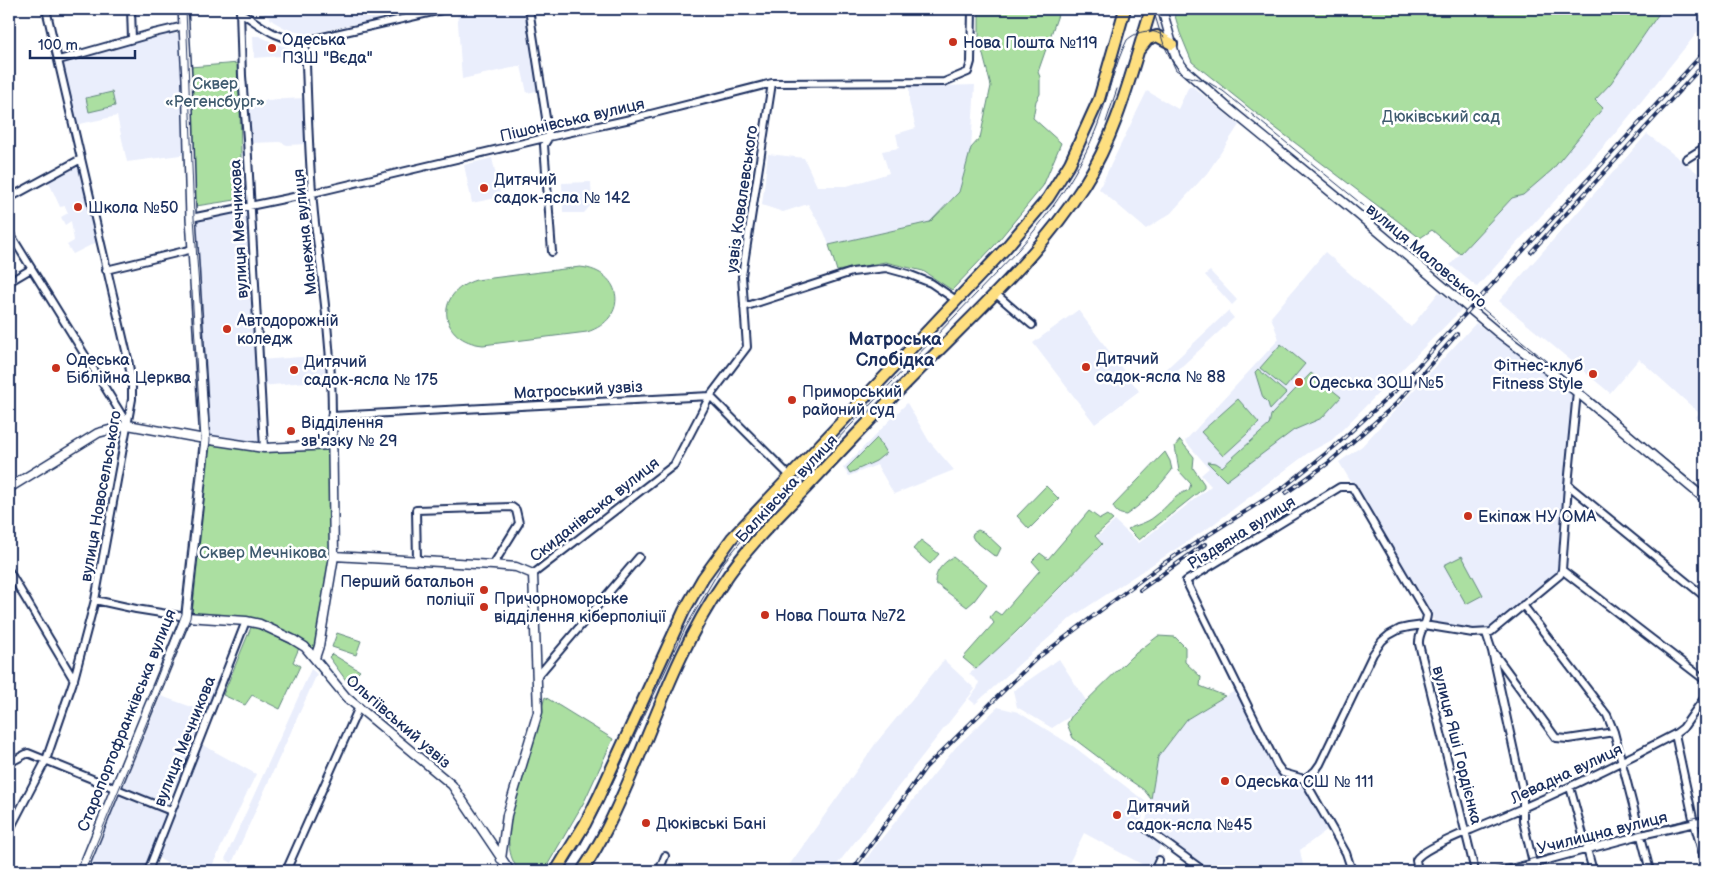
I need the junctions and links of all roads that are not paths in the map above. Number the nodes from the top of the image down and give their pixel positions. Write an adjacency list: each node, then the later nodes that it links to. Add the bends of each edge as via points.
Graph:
1 (46, 9): 16 (street, вулиця Новосельського)
2 (131, 9): 12 (street)
3 (183, 9): 11 (main road, Старопортофранківська вулиця)
4 (446, 9): 13 (street)
5 (529, 9): 18 (street)
6 (972, 9): 17 (street, Пішонівська вулиця, via 971,62 968,72 961,76 944,82)
7 (1126, 9): 33 (main road, Балківська вулиця, via 1099,99 1070,163 1048,198)
8 (1151, 9): 15 (main road, Балківська вулиця)
9 (1162, 9): 14 (street, вулиця Маловського)
10 (240, 10): 13 (street, via 278,36); 24 (street, вулиця Мечникова)
11 (184, 26): 12 (street); 25 (main road, Старопортофранківська вулиця)
12 (132, 39): 16 (street)
13 (305, 41): 22 (street, Манежна вулиця)
14 (1172, 44): 15 (main road, via 1157,36 1148,39); 36 (street, вулиця Маловського, via 1182,66 1226,107 1496,331)
15 (1138, 52): 32 (main road, Балківська вулиця, via 1124,102 1085,183 1052,232)
16 (59, 60): 20 (street, вулиця Новосельського)
17 (772, 83): 18 (street, Пішонівська вулиця); 34 (street, узвіз Ковалевського, via 742,276)
18 (548, 137): 22 (street, Пішонівська вулиця); 28 (street, via 544,145)
19 (1705, 147): 21 (street)
20 (81, 159): 23 (street); 30 (street, вулиця Новосельського)
21 (1686, 159)
22 (313, 193): 24 (street, Пішонівська вулиця); 38 (street, Манежна вулиця, via 325,298)
23 (9, 198)
24 (250, 207): 25 (street, Пішонівська вулиця); 42 (street, вулиця Мечникова)
25 (191, 218): 27 (main road, Старопортофранківська вулиця)
26 (9, 232): 29 (street)
27 (193, 249): 30 (street); 40 (main road, Старопортофранківська вулиця)
28 (552, 252)
29 (31, 269): 31 (street); 39 (street)
30 (106, 270): 39 (street, вулиця Новосельського, via 132,383)
31 (9, 282)
32 (996, 294): 35 (street); 95 (main road, Балківська вулиця, via 777,518 723,582 689,641 609,825)
33 (956, 300): 34 (street, via 931,283 886,268 852,272); 43 (main road, Балківська вулиця)
34 (744, 307): 37 (street, узвіз Ковалевського, via 747,347)
35 (1032, 325)
36 (1577, 392): 44 (street); 46 (street, вулиця Маловського)
37 (710, 396): 38 (street, Матроський узвіз); 43 (street); 53 (street, Скиданівська вулиця, via 674,465)
38 (332, 416): 41 (street, Манежна вулиця)
39 (128, 425): 40 (street); 45 (street, via 98,433); 55 (street, вулиця Новосельського)
40 (205, 440): 42 (street); 57 (main road, Старопортофранківська вулиця)
41 (332, 445): 42 (street); 47 (street, Манежна вулиця)
42 (264, 448)
43 (791, 477): 94 (main road, Балківська вулиця, via 732,538 694,594 592,810)
44 (1568, 484): 51 (street); 54 (street)
45 (9, 488)
46 (1705, 499)
47 (334, 556): 49 (street); 62 (street, Манежна вулиця)
48 (640, 557): 63 (street)
49 (418, 560): 50 (street); 50 (street, via 416,510 512,508 516,510 519,523)
50 (493, 565): 53 (street, via 516,567)
51 (1562, 570): 56 (street); 65 (street)
52 (9, 571): 64 (street)
53 (533, 574): 63 (street, Скиданівська вулиця)
54 (1705, 597)
55 (95, 600): 57 (street); 64 (street, вулиця Новосельського)
56 (1524, 605): 60 (street, via 1496,629); 68 (street, via 1607,715)
57 (186, 617): 58 (street, Ольгіївський узвіз); 75 (main road, Старопортофранківська вулиця)
58 (246, 621): 62 (street, Ольгіївський узвіз, via 292,639); 77 (street, вулиця Мечникова)
59 (1424, 625): 60 (street); 73 (street, via 1400,629 1382,641 1320,764); 73 (street, Різдвяна вулиця, via 1427,618 1424,609 1352,487 1340,487 1186,582 1277,765 1283,773); 82 (street, вулиця Яші Гордієнка, via 1419,634 1419,644)
60 (1486, 633): 61 (street)
61 (1492, 651): 68 (street, via 1556,738); 76 (street, via 1523,792)
62 (316, 658): 67 (street, Ольгіївський узвіз, via 346,697)
63 (537, 677): 86 (street, Скиданівська вулиця, via 538,712 507,815)
64 (74, 680): 70 (street, вулиця Новосельського)
65 (1705, 680)
66 (1705, 697): 69 (street, Левадна вулиця)
67 (359, 707): 86 (street, Ольгіївський узвіз, via 452,785); 92 (street)
68 (1614, 732): 71 (street)
69 (1674, 734): 71 (street, Левадна вулиця); 79 (street)
70 (46, 760): 72 (street, via 28,753); 75 (street); 81 (street, вулиця Новосельського)
71 (1622, 762): 74 (street, Левадна вулиця); 83 (street)
72 (9, 763)
73 (1304, 779): 99 (street, via 1346,853)
74 (1570, 787): 76 (street, Левадна вулиця); 84 (street)
75 (115, 789): 77 (street); 90 (main road, Старопортофранківська вулиця)
76 (1523, 809): 82 (street, Левадна вулиця); 89 (street)
77 (171, 811): 91 (street, вулиця Мечникова)
78 (1705, 821): 79 (street, Училищна вулиця)
79 (1694, 823): 83 (street, Училищна вулиця); 88 (street)
80 (1144, 828): 98 (street)
81 (9, 831)
82 (1465, 833): 100 (street, Левадна вулиця, via 1423,853 1416,860); 101 (street, вулиця Яші Гордієнка)
83 (1641, 835): 84 (street, Училищна вулиця); 104 (street)
84 (1588, 850): 89 (street, Училищна вулиця); 103 (street)
85 (665, 856): 96 (street)
86 (501, 859): 93 (street, Ольгіївський узвіз)
87 (1159, 860): 97 (street)
88 (1705, 862)
89 (1534, 868): 102 (street, Училищна вулиця)
90 (82, 871)
91 (148, 871)
92 (286, 871)
93 (510, 871)
94 (556, 871)
95 (582, 871)
96 (659, 871)
97 (1154, 871)
98 (1204, 871)
99 (1352, 871)
100 (1418, 871)
101 (1475, 871)
102 (1506, 871)
103 (1593, 871)
104 (1650, 871)

